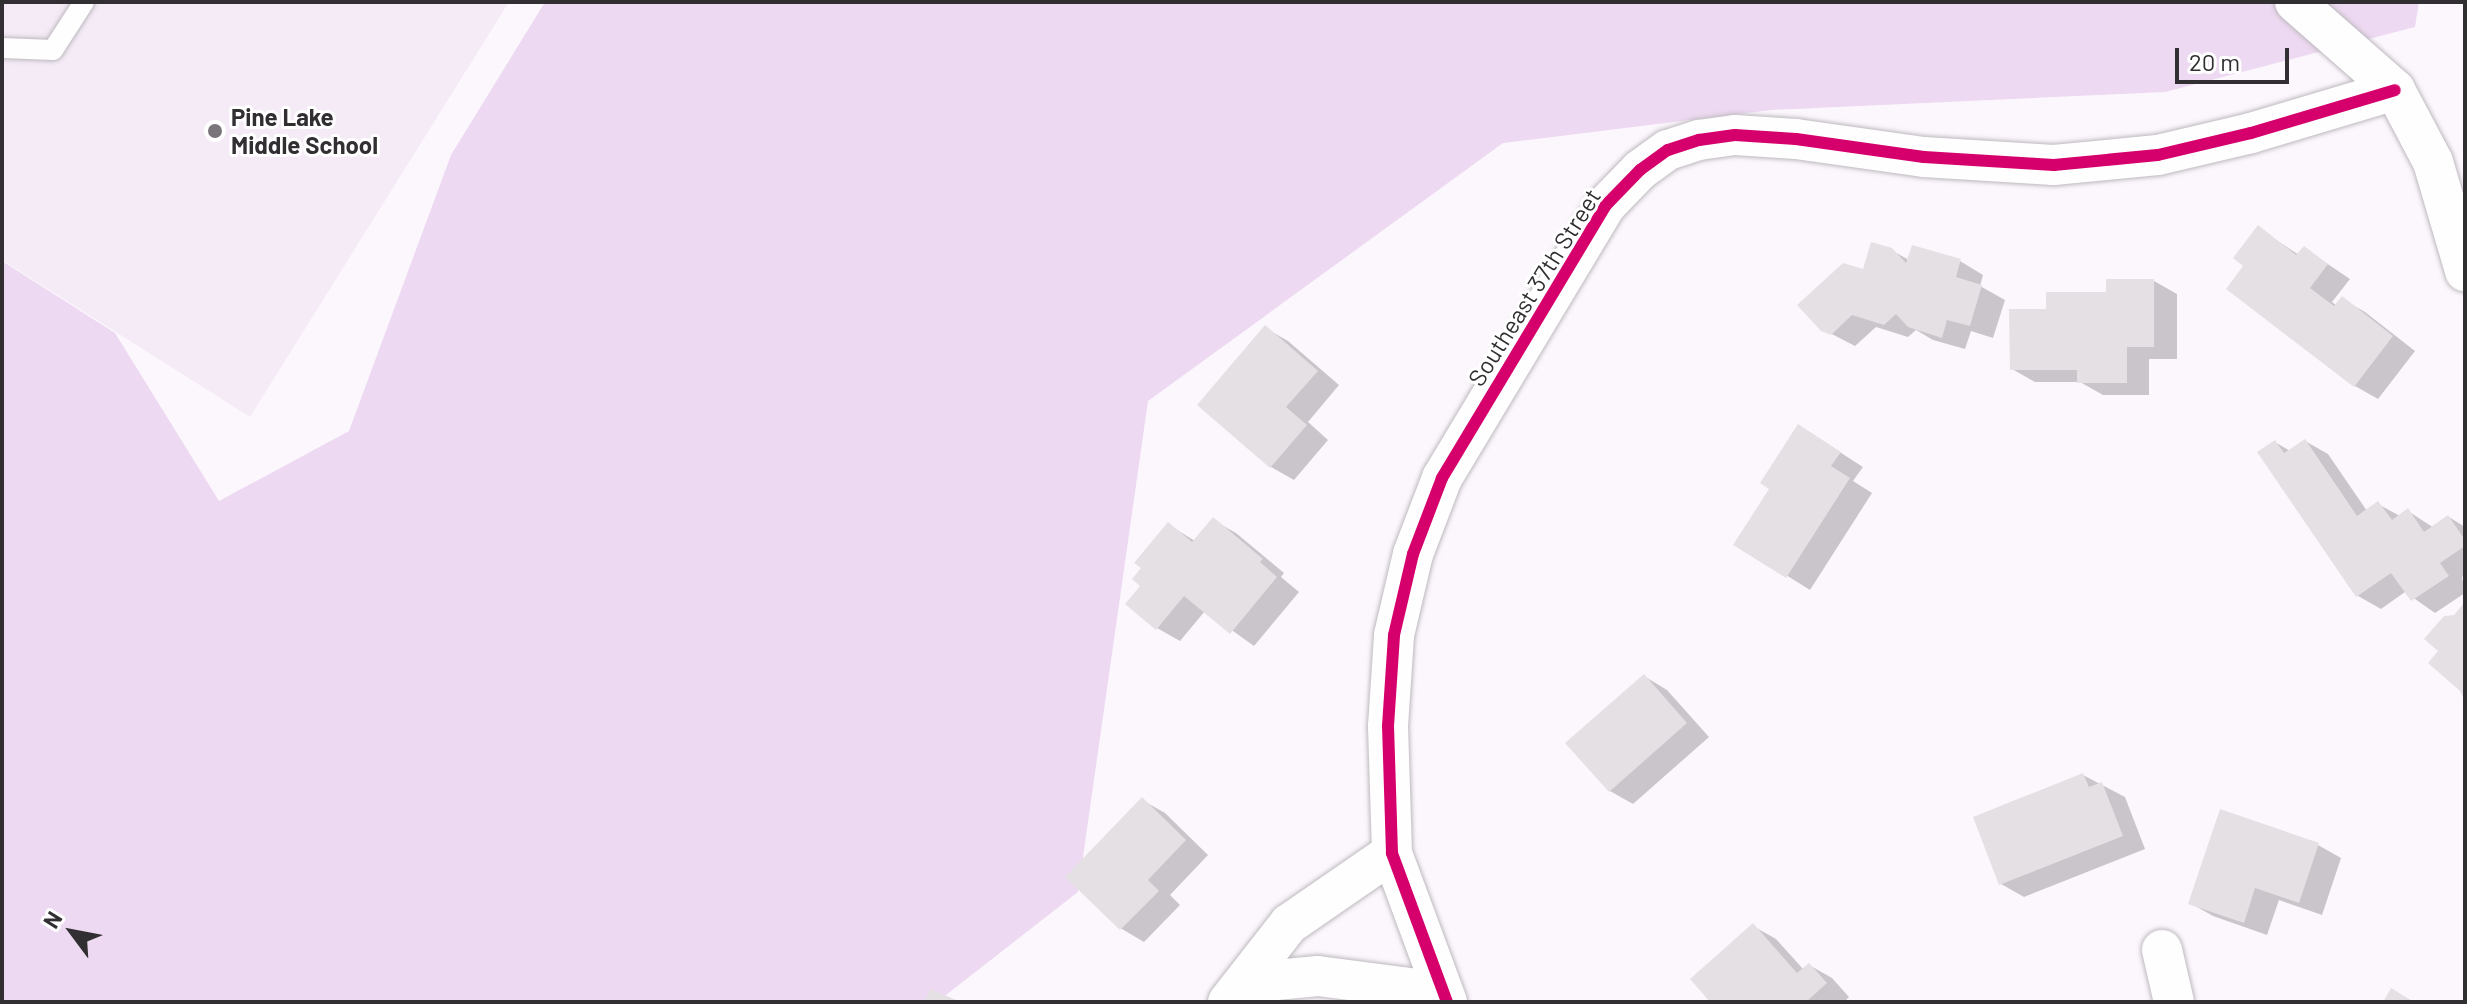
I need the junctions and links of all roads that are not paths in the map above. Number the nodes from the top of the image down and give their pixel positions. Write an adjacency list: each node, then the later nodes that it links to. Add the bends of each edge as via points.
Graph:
1 (84, 2): 3 (lane, via 53,50)
2 (2303, 8): 4 (street)
3 (2, 48)
4 (2395, 90): 5 (street, via 2433,162); 6 (street, Southeast 37th Street, via 2158,155 2054,165 1924,157 1735,135 1668,150 1640,170 1606,205 1442,478 1413,554 1394,635 1388,726)
5 (2465, 271)
6 (1392, 853): 8 (street, via 1289,924); 9 (street, Southeast 37th Street)
7 (2162, 950): 10 (street)
8 (1236, 992): 9 (street, via 1318,976)
9 (1444, 997)
10 (2174, 1002)

